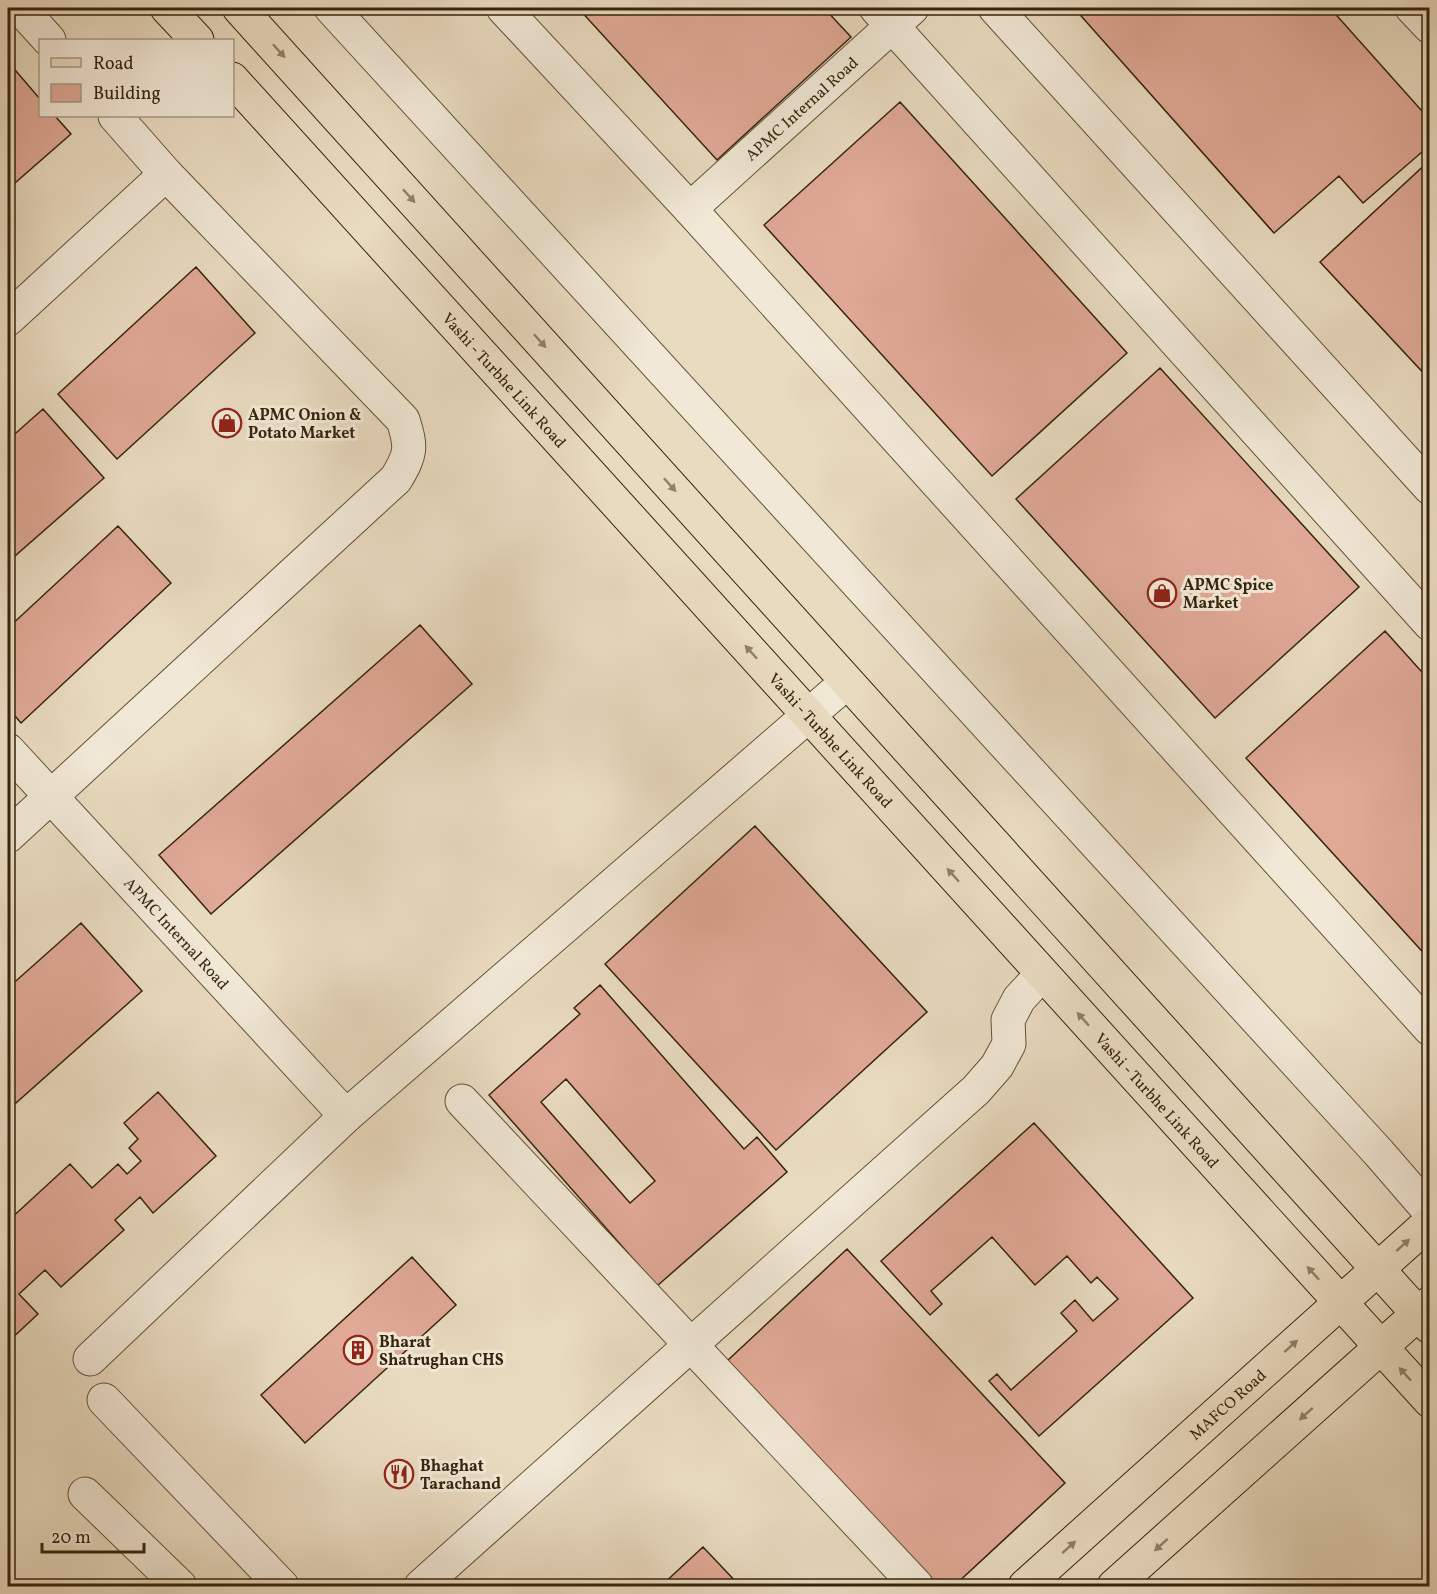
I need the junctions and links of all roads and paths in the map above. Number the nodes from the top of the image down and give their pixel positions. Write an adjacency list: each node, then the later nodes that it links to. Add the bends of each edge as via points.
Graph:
1 (20, 8): 10 (street)
2 (167, 8): 11 (main road)
3 (240, 8): 19 (main road, one-way to 19)
4 (331, 8): 28 (street)
5 (503, 8): 15 (street)
6 (995, 8): 17 (street)
7 (1412, 8): 9 (street)
8 (893, 13): 15 (street, APMC Internal Road); 18 (street)
9 (1430, 27)
10 (48, 39)
11 (196, 39)
12 (234, 82): 20 (main road, Vashi - Turbhe Link Road, one-way to 12)
13 (116, 117): 14 (street)
14 (166, 174): 16 (street); 22 (street, via 403,420 410,441 407,460 396,478)
15 (690, 208): 25 (street)
16 (8, 319)
17 (1430, 488)
18 (1430, 624)
19 (848, 682): 20 (street); 30 (main road)
20 (809, 716): 24 (main road, Vashi - Turbhe Link Road, one-way to 20); 27 (street)
21 (8, 750): 22 (street, APMC Internal Road)
22 (50, 796): 23 (street); 27 (street, APMC Internal Road)
23 (8, 836)
24 (1042, 974): 31 (main road, Vashi - Turbhe Link Road, one-way to 24); 33 (street, via 1019,999 1008,1020 1009,1044 997,1066 976,1090)
25 (1430, 1029)
26 (462, 1101): 33 (street)
27 (346, 1116): 35 (street)
28 (1430, 1212)
29 (1430, 1222): 30 (main road, MAFCO Road, one-way to 29)
30 (1377, 1269): 31 (main road, MAFCO Road); 32 (main road)
31 (1340, 1303): 34 (main road, Vashi - Turbhe Link Road); 43 (main road, MAFCO Road, one-way to 31)
32 (1427, 1315): 34 (main road)
33 (690, 1345): 41 (street); 42 (street)
34 (1381, 1347): 37 (main road, Vashi - Turbhe Link Road, one-way to 34); 44 (main road, one-way to 44)
35 (90, 1359)
36 (104, 1400): 40 (street)
37 (1430, 1401)
38 (85, 1494): 39 (street)
39 (180, 1587)
40 (282, 1587)
41 (421, 1587)
42 (917, 1587)
43 (1025, 1587)
44 (1114, 1587)

